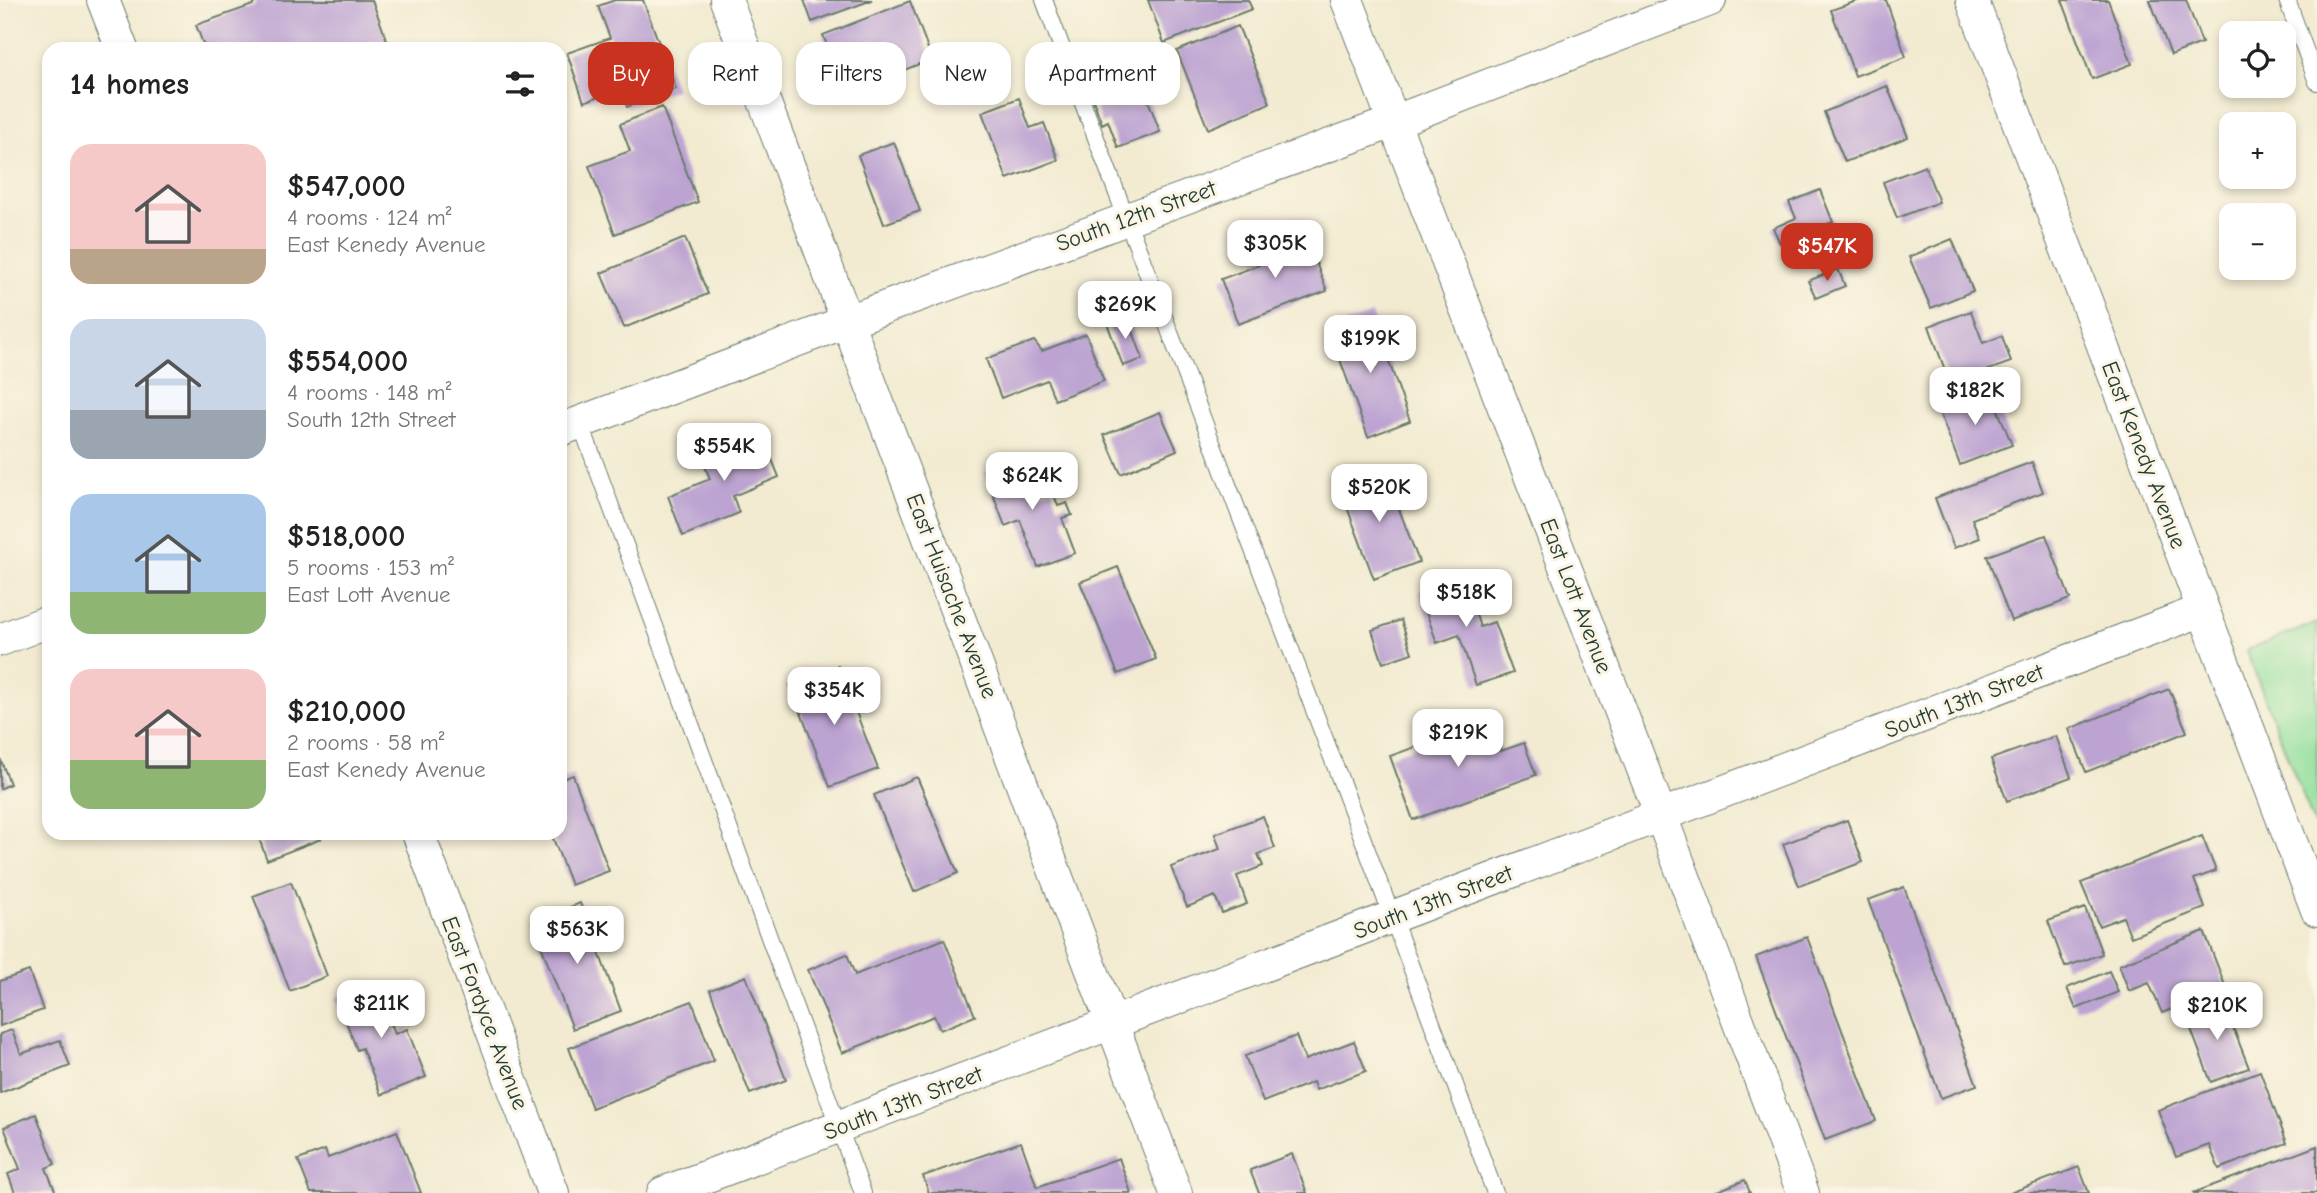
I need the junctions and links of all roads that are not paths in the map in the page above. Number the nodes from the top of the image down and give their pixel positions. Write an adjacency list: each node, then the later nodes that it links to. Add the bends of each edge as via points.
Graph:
1 (103, 0): 8 (street)
2 (726, 0): 12 (street, East Huisache Avenue)
3 (1044, 0): 11 (lane)
4 (1347, 0): 10 (street, East Lott Avenue)
5 (1710, 0): 10 (street, South 12th Street)
6 (1972, 0): 14 (street, East Kenedy Avenue)
7 (2287, 0): 9 (lane)
8 (119, 42)
9 (2317, 82)
10 (1393, 122): 11 (street, South 12th Street); 17 (street, East Lott Avenue)
11 (1126, 220): 12 (street, South 12th Street); 20 (lane)
12 (848, 321): 13 (street, South 12th Street); 21 (street, East Huisache Avenue)
13 (570, 426): 22 (lane)
14 (2203, 610): 17 (street, South 13th Street); 19 (street, East Kenedy Avenue)
15 (42, 624): 16 (street)
16 (0, 640)
17 (1661, 816): 20 (street, South 13th Street); 28 (street, East Lott Avenue)
18 (421, 840): 23 (street, East Fordyce Avenue)
19 (2317, 910)
20 (1394, 917): 21 (street, South 13th Street); 27 (lane)
21 (1113, 1024): 22 (street, South 13th Street); 26 (street, East Huisache Avenue)
22 (839, 1127): 24 (street, South 13th Street); 25 (lane)
23 (553, 1193)
24 (663, 1193)
25 (863, 1193)
26 (1176, 1193)
27 (1495, 1193)
28 (1803, 1193)

